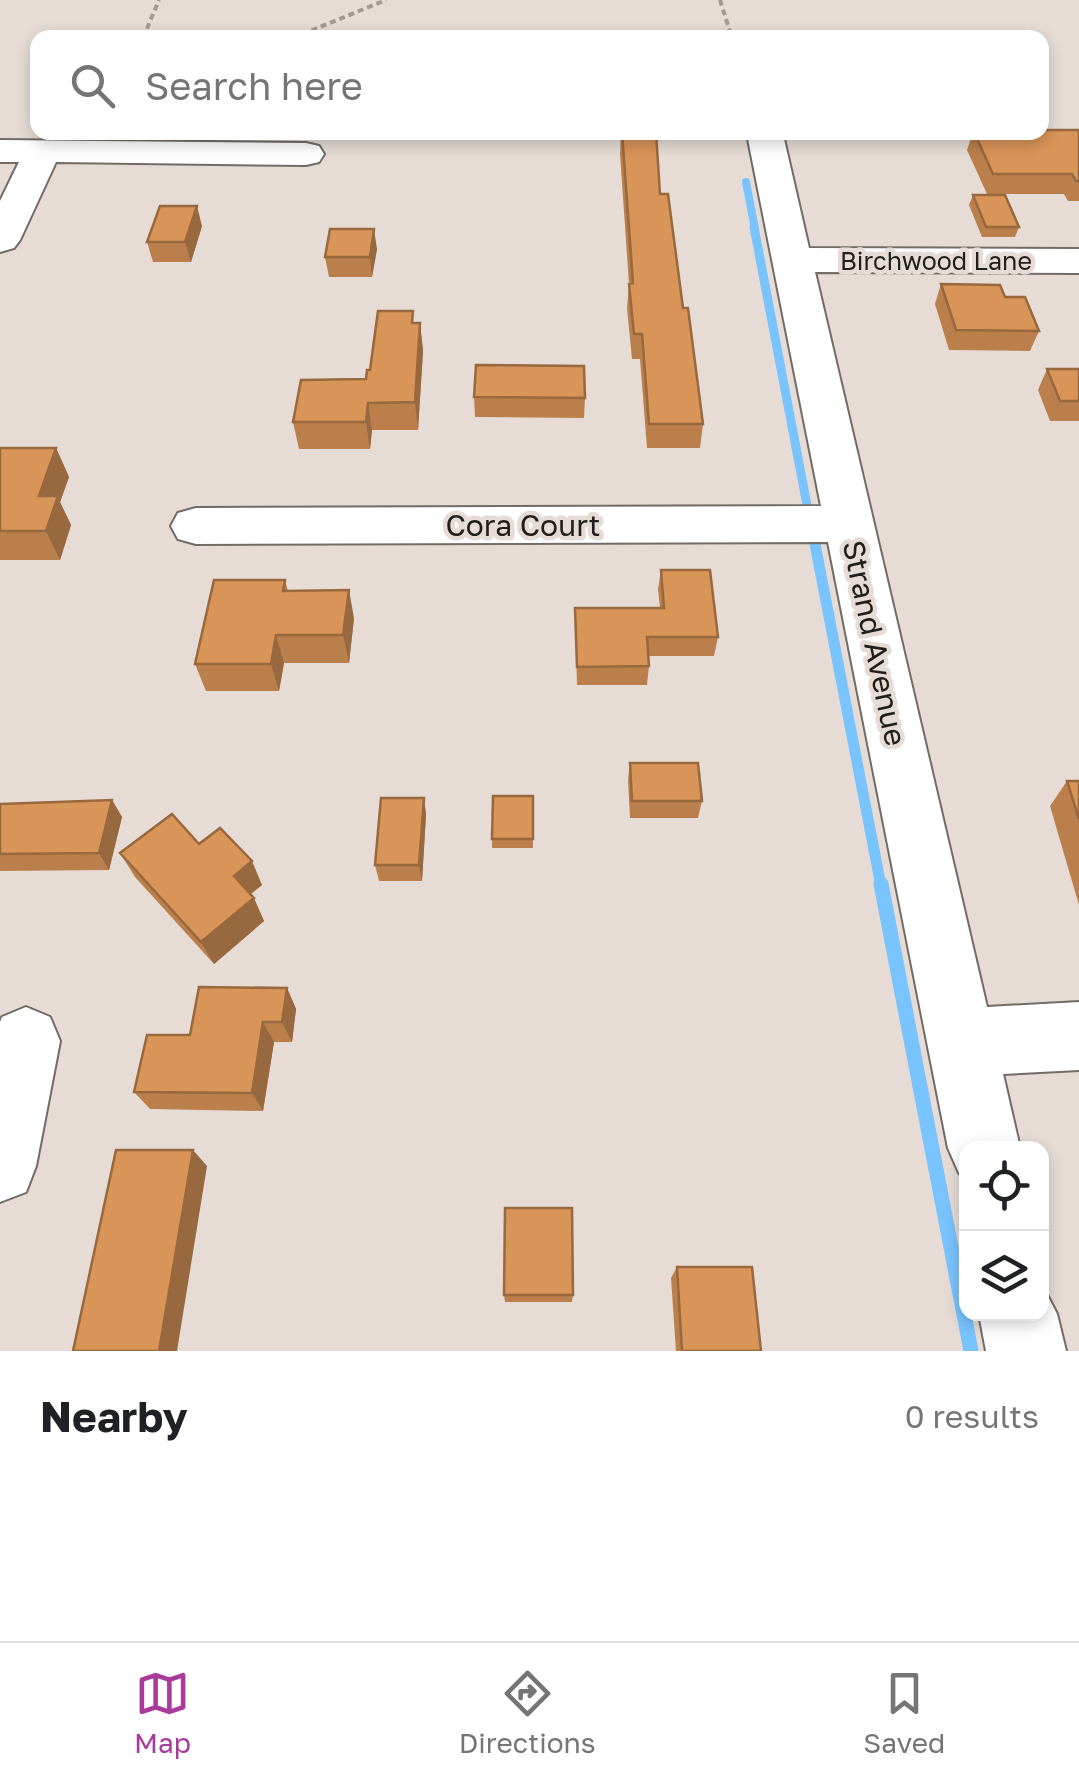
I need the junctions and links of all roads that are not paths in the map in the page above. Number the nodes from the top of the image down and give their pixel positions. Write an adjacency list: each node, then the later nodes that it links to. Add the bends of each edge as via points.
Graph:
1 (790, 140): 6 (street, Strand Avenue)
2 (42, 150): 3 (street); 4 (street); 5 (street)
3 (0, 151)
4 (306, 154)
5 (0, 240)
6 (792, 260): 7 (street, Birchwood Lane); 8 (street, Strand Avenue)
7 (1079, 261)
8 (850, 524): 9 (street, Cora Court); 12 (street, Strand Avenue)
9 (196, 526)
10 (1079, 1036): 12 (street)
11 (26, 1041): 14 (street)
12 (961, 1042): 13 (street, Strand Avenue)
13 (982, 1141)
14 (0, 1166)
15 (1020, 1321): 16 (street)
16 (1026, 1351)

